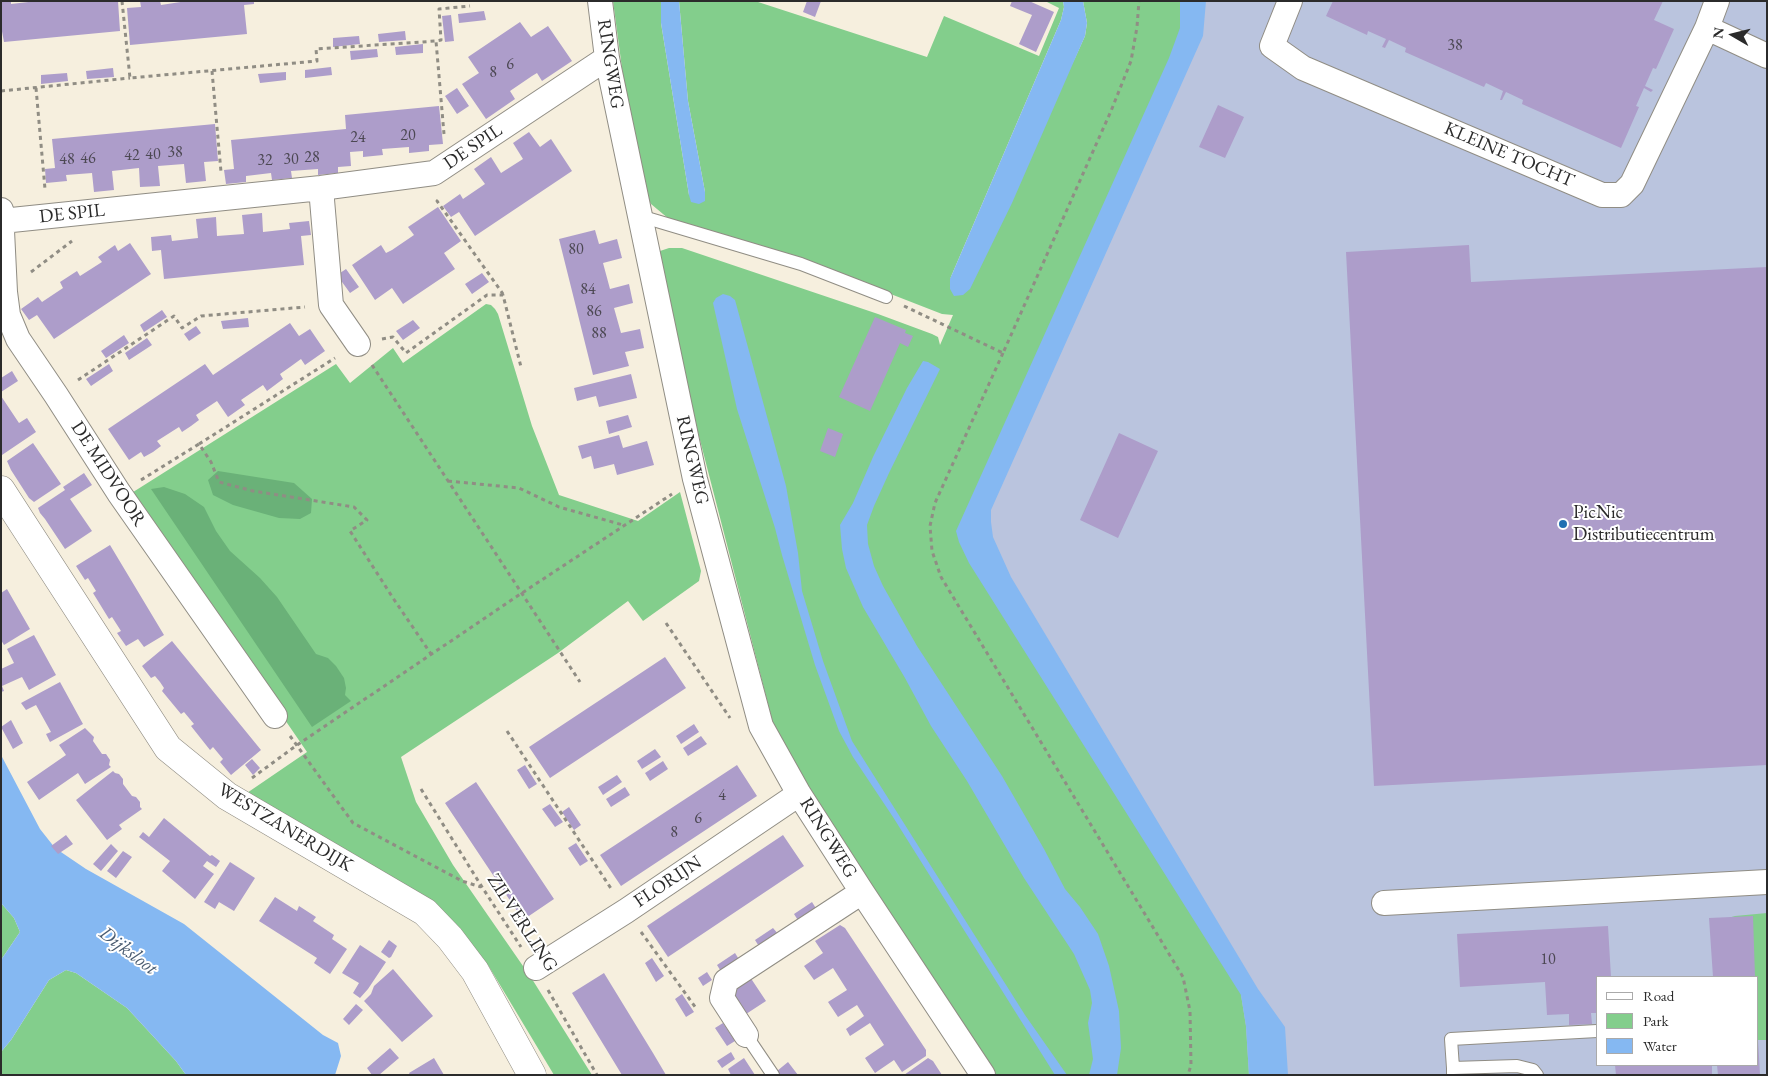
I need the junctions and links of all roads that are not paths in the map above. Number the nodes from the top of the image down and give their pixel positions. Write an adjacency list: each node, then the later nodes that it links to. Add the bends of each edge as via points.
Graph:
1 (600, 1): 6 (street, RINGWEG)
2 (1290, 1): 4 (street, KLEINE TOCHT, via 1272,46 1303,68 1602,195 1621,195 1632,184)
3 (1718, 1): 4 (street, KLEINE TOCHT)
4 (1707, 28): 5 (street)
5 (1767, 56)
6 (607, 58): 7 (street, DE SPIL, via 440,169); 9 (street, RINGWEG)
7 (321, 188): 8 (street, DE SPIL, via 48,217); 11 (street, via 331,305)
8 (2, 216): 13 (street, DE MIDVOOR, via 5,292 8,315 18,339 119,493)
9 (640, 216): 10 (lane, via 802,264); 14 (street, RINGWEG, via 695,479 760,726)
10 (886, 297)
11 (358, 344)
12 (1, 490): 22 (street, WESTZANERDIJK, via 168,748 227,796 425,912 475,971)
13 (275, 716)
14 (799, 794): 16 (street, RINGWEG); 18 (street, FLORIJN)
15 (1767, 882): 17 (street)
16 (862, 892): 20 (street, RINGWEG, via 726,981 722,998); 24 (street, RINGWEG)
17 (1384, 903)
18 (536, 968)
19 (1596, 1031): 21 (lane, via 1451,1039)
20 (746, 1035): 23 (lane)
21 (1453, 1071): 25 (lane, via 1517,1066 1532,1070)
22 (532, 1075)
23 (773, 1075)
24 (983, 1075)
25 (1537, 1075)

